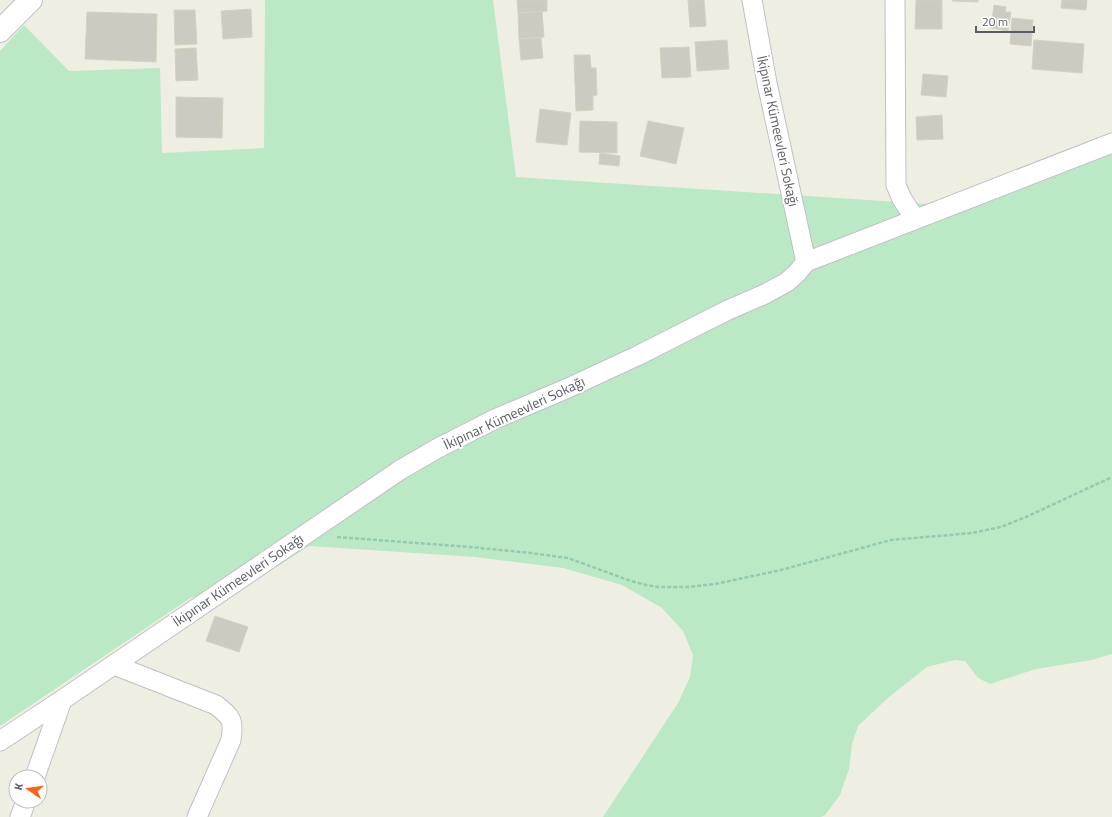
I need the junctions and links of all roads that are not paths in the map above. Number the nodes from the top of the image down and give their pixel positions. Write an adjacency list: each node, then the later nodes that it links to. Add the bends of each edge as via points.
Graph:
1 (31, 0): 4 (street)
2 (752, 0): 7 (street, İkipınar Kümeevleri Sokağı, via 767,83)
3 (895, 0): 6 (street, via 896,185)
4 (2, 27)
5 (1112, 143): 6 (street, İkipınar Kümeevleri Sokağı)
6 (915, 219): 7 (street, İkipınar Kümeevleri Sokağı)
7 (806, 262): 8 (street, İkipınar Kümeevleri Sokağı, via 787,282 765,294 568,388 495,419 400,470)
8 (114, 665): 9 (street, İkipınar Kümeevleri Sokağı); 12 (street, via 216,706 229,716 233,727 231,740)
9 (62, 700): 10 (street, İkipınar Kümeevleri Sokağı); 11 (street)
10 (0, 741)
11 (38, 769)
12 (197, 817)

